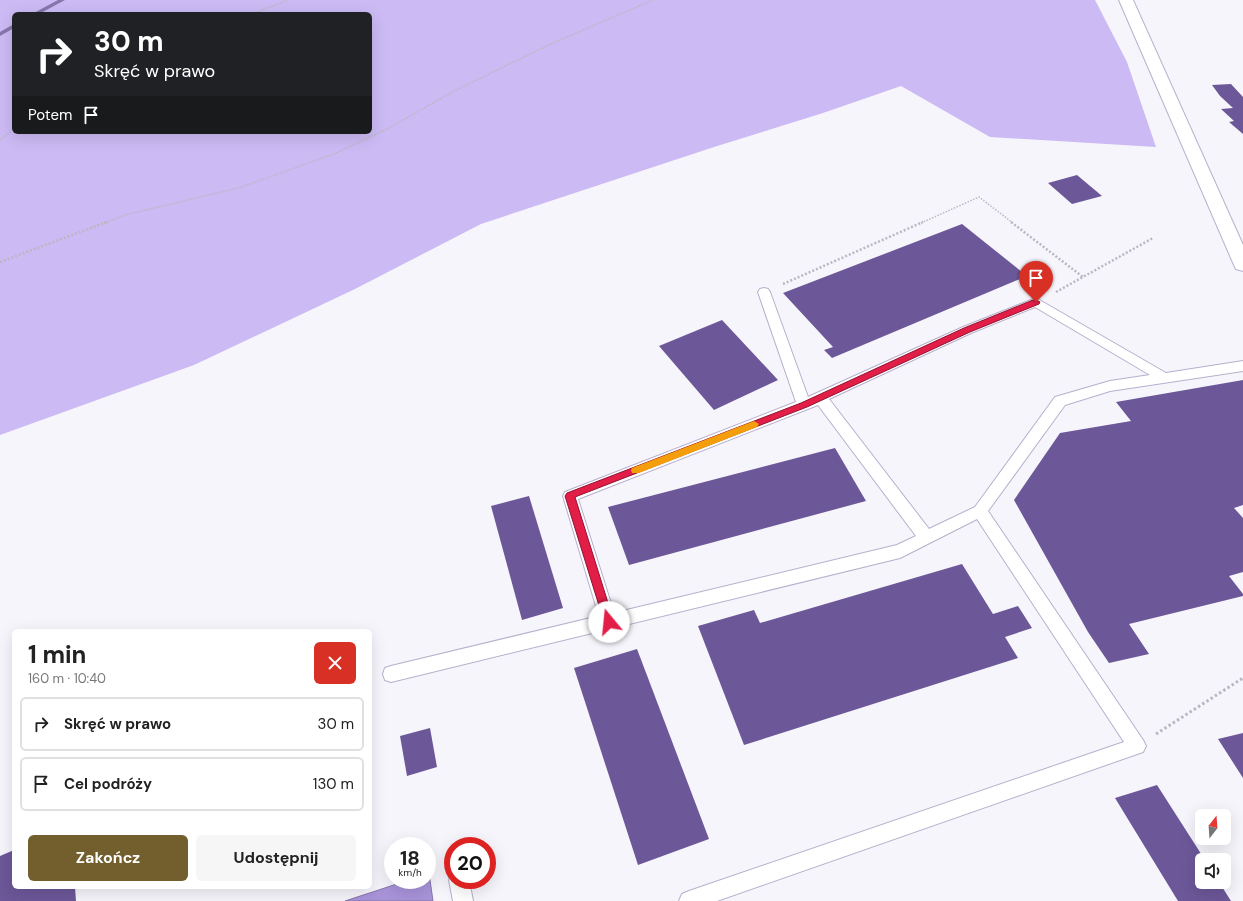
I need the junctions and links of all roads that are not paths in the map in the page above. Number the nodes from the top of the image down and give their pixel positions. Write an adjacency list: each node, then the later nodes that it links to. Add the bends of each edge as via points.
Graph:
1 (1126, 0): 2 (main road)
2 (1243, 265)
3 (764, 292): 7 (lane)
4 (1243, 366): 5 (lane)
5 (1165, 378): 6 (lane, via 1036,302 967,330); 8 (lane, via 1110,386 1060,401)
6 (820, 398): 7 (lane); 9 (lane)
7 (804, 405): 10 (lane, via 570,496)
8 (980, 511): 9 (lane); 14 (lane, via 1137,746)
9 (927, 538): 10 (lane, via 900,551)
10 (609, 622): 11 (lane)
11 (391, 674)
12 (461, 889): 13 (lane)
13 (463, 901)
14 (689, 901)

